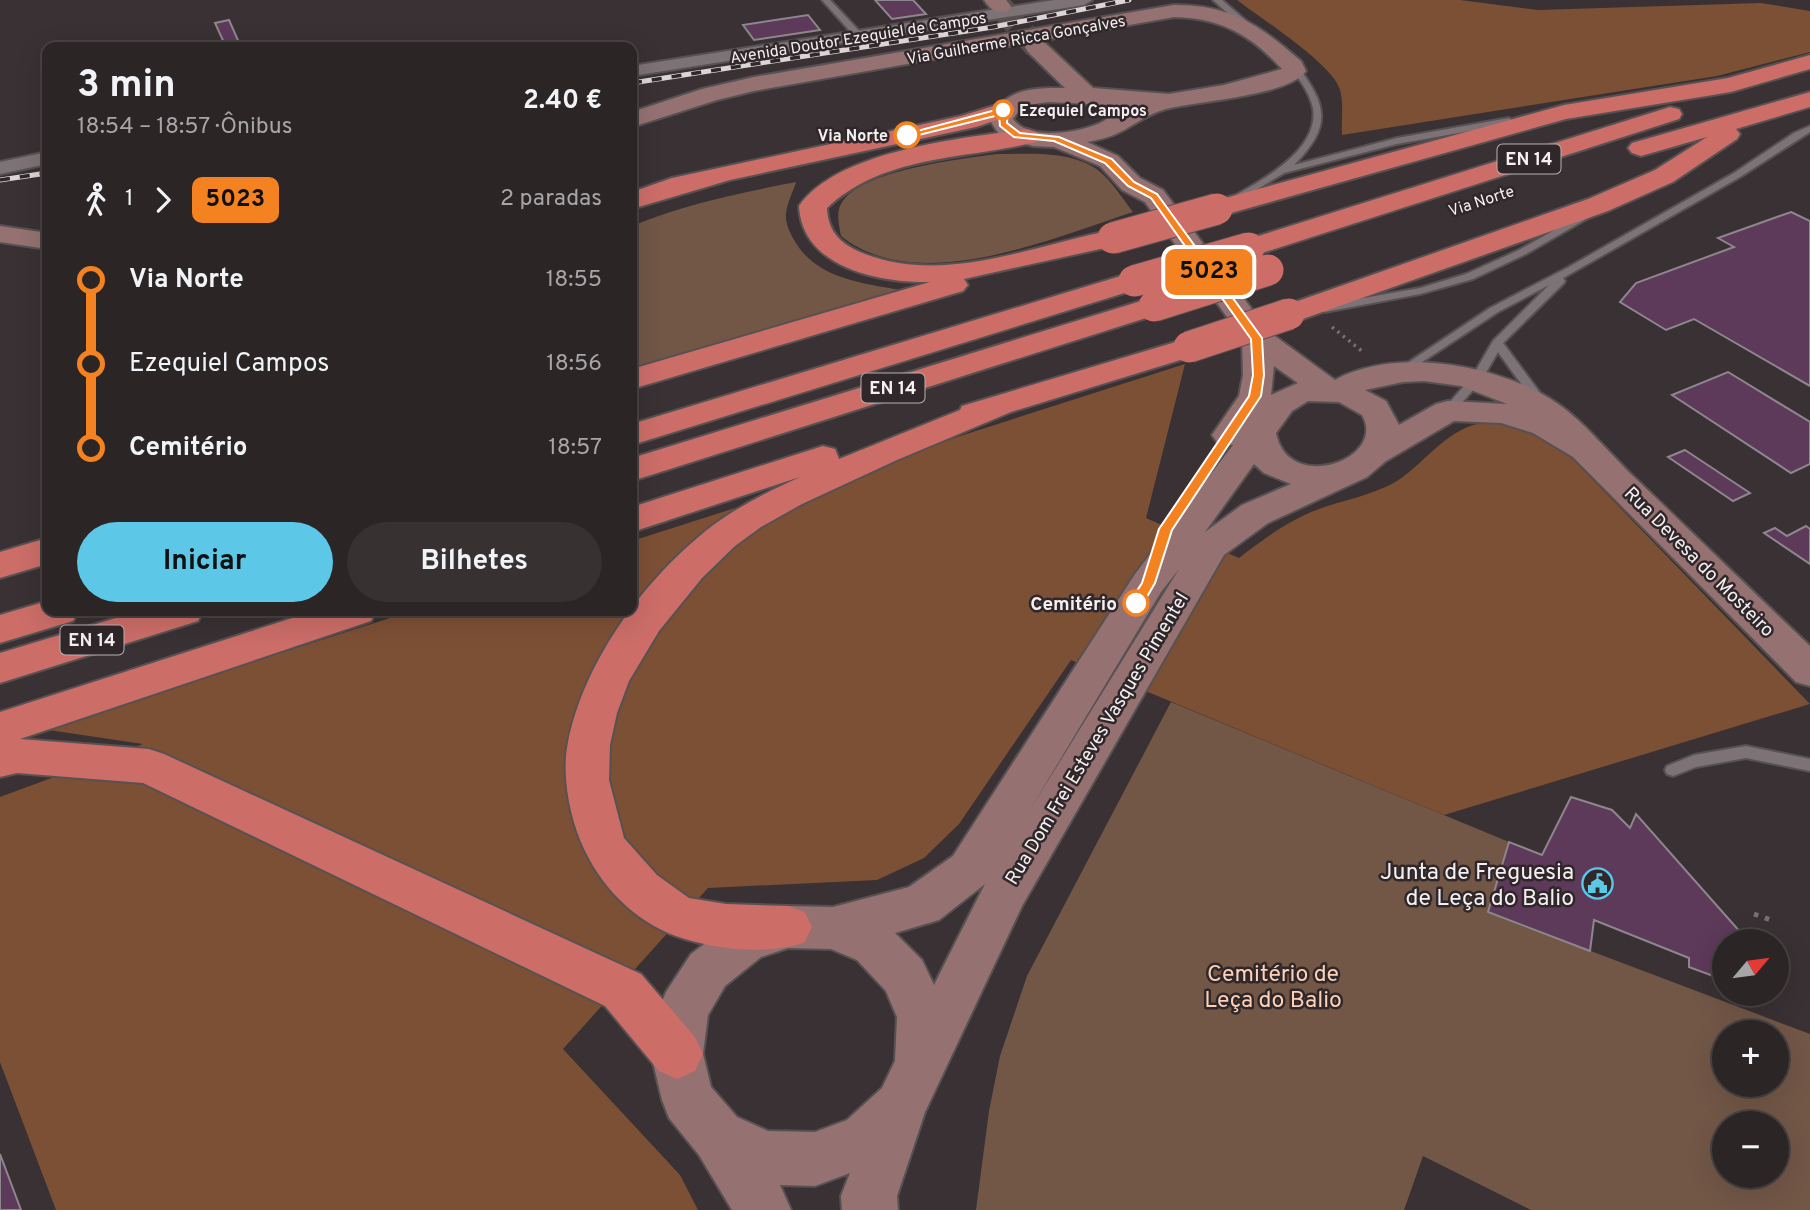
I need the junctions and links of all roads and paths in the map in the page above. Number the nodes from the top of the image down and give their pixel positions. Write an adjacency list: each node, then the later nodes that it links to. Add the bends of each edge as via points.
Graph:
1 (826, 0): 5 (lane)
2 (1084, 0): 5 (street, Avenida Doutor Ezequiel de Campos)
3 (1217, 0): 4 (lane)
4 (1248, 27): 7 (main road, Via Guilherme Ricca Gonçalves); 16 (main road, Via Guilherme Ricca Gonçalves, via 1214,14 1164,12 754,84)
5 (860, 37): 8 (street, Avenida Doutor Ezequiel de Campos)
6 (1810, 62): 14 (highway, via 1731,85)
7 (1293, 66): 12 (main road, via 1291,74 1280,79); 23 (lane, via 1315,94 1317,107 1309,143)
8 (637, 70)
9 (1810, 74): 33 (highway, Via Norte / EN 14, bridge, via 1249,248)
10 (1094, 95): 12 (main road); 13 (main road, via 1049,95); 13 (main road, via 1035,47 1040,80); 17 (main road, via 1121,108)
11 (1810, 99): 15 (highway, Via Norte / EN 14)
12 (1166, 101): 17 (main road)
13 (1010, 106): 19 (main road, via 1001,119 1007,128); 25 (highway, via 967,122 730,172)
14 (1564, 112): 23 (lane, via 1396,141); 27 (highway)
15 (1764, 114): 26 (highway, Via Norte / EN 14, via 1701,129); 34 (highway, via 1664,176 1598,205)
16 (637, 118)
17 (1116, 123): 20 (main road, via 1088,135); 24 (main road, via 1154,181)
18 (1810, 129): 32 (lane)
19 (1027, 137): 20 (main road); 29 (highway, via 907,158 848,178 813,206 816,232 849,258 910,274 963,272)
20 (1056, 139): 24 (main road, via 1109,161 1131,184)
21 (42, 159): 22 (street)
22 (0, 168)
23 (1285, 170): 27 (lane)
24 (1154, 196): 36 (main road)
25 (637, 199)
26 (1465, 206)
27 (1217, 209): 29 (highway, bridge)
28 (0, 233): 30 (main road)
29 (1113, 239): 38 (highway)
30 (42, 240)
31 (1281, 265): 33 (highway, Via Norte / EN 14, bridge)
32 (1571, 270): 35 (lane); 37 (lane, via 1494,310)
33 (1144, 293): 45 (highway, Via Norte / EN 14); 48 (highway, Via Norte / EN 14)
34 (1301, 313): 37 (path); 41 (highway, bridge)
35 (1497, 344): 39 (lane); 43 (lane)
36 (1257, 345): 40 (main road); 44 (main road, via 1272,370); 53 (main road, Rua Dom Frei Esteves Vasques Pimentel, via 1255,396 1165,529)
37 (1394, 372): 39 (main road, via 1440,371); 40 (main road)
38 (637, 378)
39 (1478, 379): 42 (lane); 43 (main road)
40 (1333, 390): 44 (main road, via 1290,397); 47 (main road, via 1366,403 1380,419 1383,432)
41 (999, 406): 50 (highway, via 869,442); 66 (highway, via 876,454 738,524 666,592 640,626 608,682 593,723 587,774 603,844 622,870 669,912 714,925)
42 (1448, 411): 46 (main road, via 1504,413 1545,426); 47 (main road)
43 (1547, 411): 46 (main road)
44 (1265, 423): 49 (main road, via 1260,446 1281,469 1298,476); 53 (main road, Rua Dom Frei Esteves Vasques Pimentel)
45 (637, 434)
46 (1589, 452): 59 (main road, Rua Devesa do Mosteiro)
47 (1374, 453): 49 (main road)
48 (637, 468)
49 (1338, 477): 68 (main road, Rua Dom Frei Esteves Vasques Pimentel, via 1255,514 1211,546 1005,892)
50 (637, 518)
51 (42, 552): 52 (highway)
52 (0, 565)
53 (1148, 583): 66 (main road, Rua Dom Frei Esteves Vasques Pimentel, via 969,870 922,905)
54 (43, 616): 57 (highway, EN 14)
55 (168, 616): 58 (highway, EN 14)
56 (342, 616): 60 (highway)
57 (0, 629)
58 (0, 668)
59 (1810, 671)
60 (0, 729)
61 (0, 760): 67 (highway, via 17,756 149,766 623,990)
62 (1810, 765): 63 (lane, via 1746,752 1694,761)
63 (1673, 770)
64 (1754, 914): 65 (path)
65 (1774, 921)
66 (810, 928): 67 (main road, via 745,941 708,970 684,1009); 68 (main road, via 874,945 905,976 922,1017)
67 (677, 1054): 69 (main road, via 688,1100)
68 (911, 1085): 69 (main road, via 864,1141 815,1159 766,1158); 71 (main road, Rua Dom Frei Esteves Vasques Pimentel, via 869,1196)
69 (719, 1136): 70 (main road)
70 (763, 1210)
71 (870, 1210)

